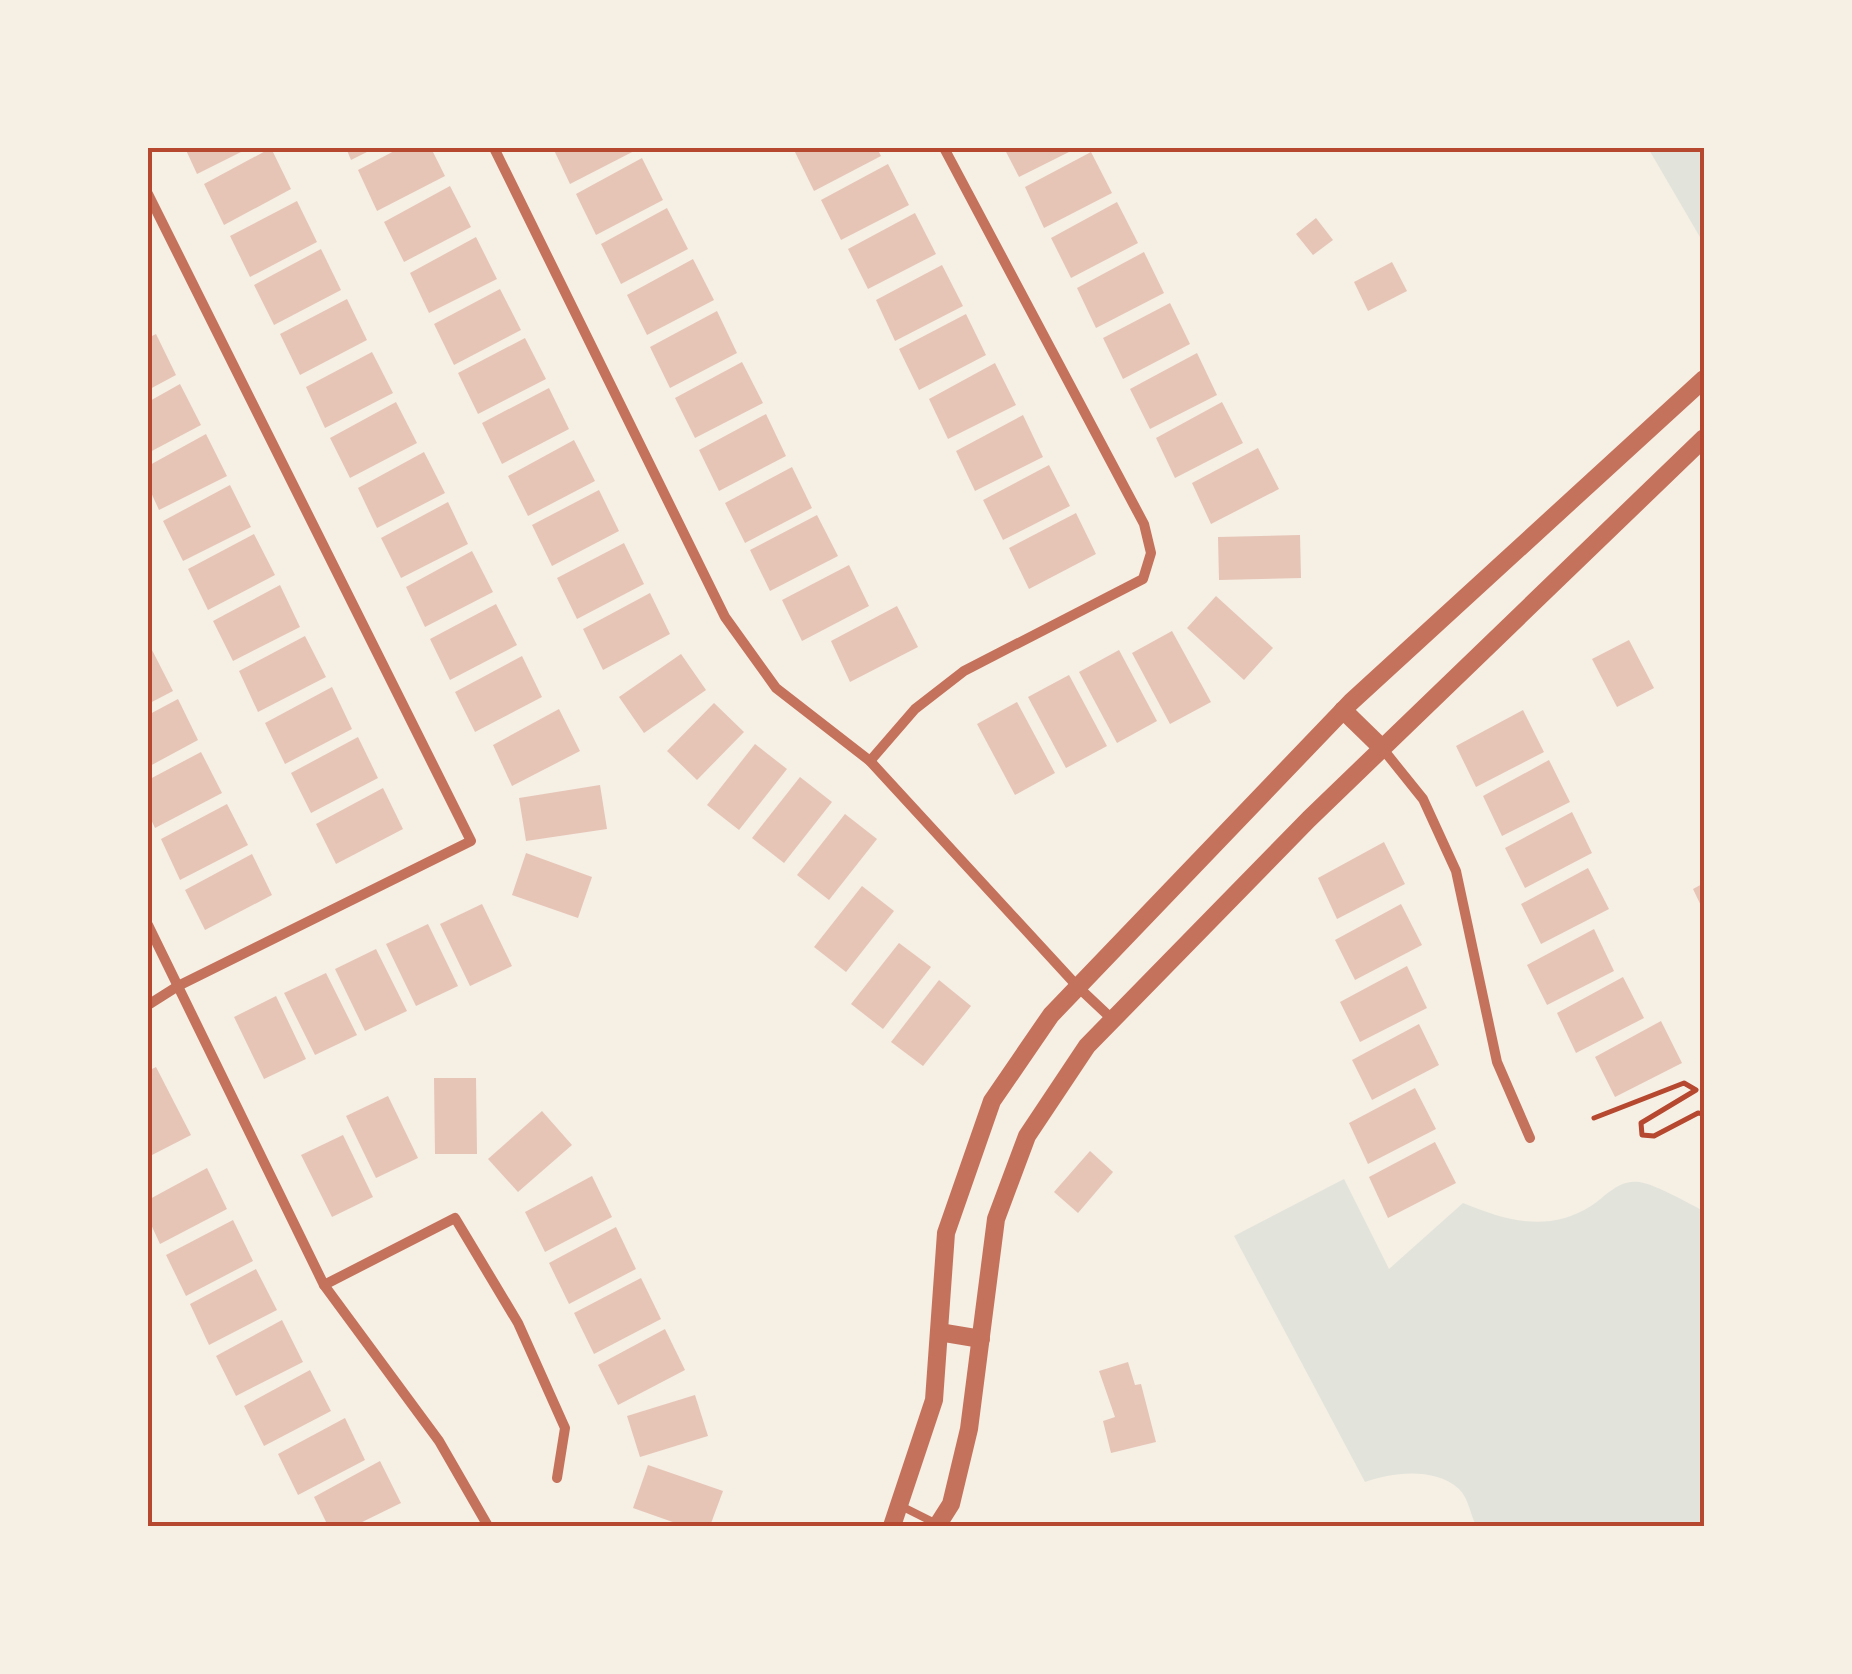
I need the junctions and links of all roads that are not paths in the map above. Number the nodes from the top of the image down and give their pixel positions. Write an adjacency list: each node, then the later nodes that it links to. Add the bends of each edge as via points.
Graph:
1 (494, 148): 8 (street, via 725,617 776,688)
2 (944, 148): 8 (street, via 1144,524 1151,553 1143,579 964,671 915,709)
3 (148, 194): 10 (street, via 471,841)
4 (1704, 379): 6 (street)
5 (1704, 438): 7 (street)
6 (1343, 710): 7 (street); 11 (street)
7 (1382, 748): 13 (street); 14 (street, via 1424,799 1456,871 1497,1062)
8 (870, 761): 11 (street)
9 (148, 925): 10 (street)
10 (178, 986): 12 (street); 15 (street)
11 (1078, 987): 13 (street); 16 (street, via 992,1101 946,1233)
12 (148, 1005)
13 (1113, 1020): 17 (street, via 1087,1046 1027,1136 996,1219)
14 (1530, 1138)
15 (324, 1285): 18 (street, via 455,1218 518,1323 565,1428); 20 (street, via 440,1441)
16 (939, 1332): 17 (street); 19 (street, via 934,1400)
17 (981, 1338): 22 (street, via 968,1429 951,1504)
18 (558, 1478)
19 (899, 1505): 21 (street); 22 (lane)
20 (488, 1526)
21 (892, 1526)
22 (939, 1526)

